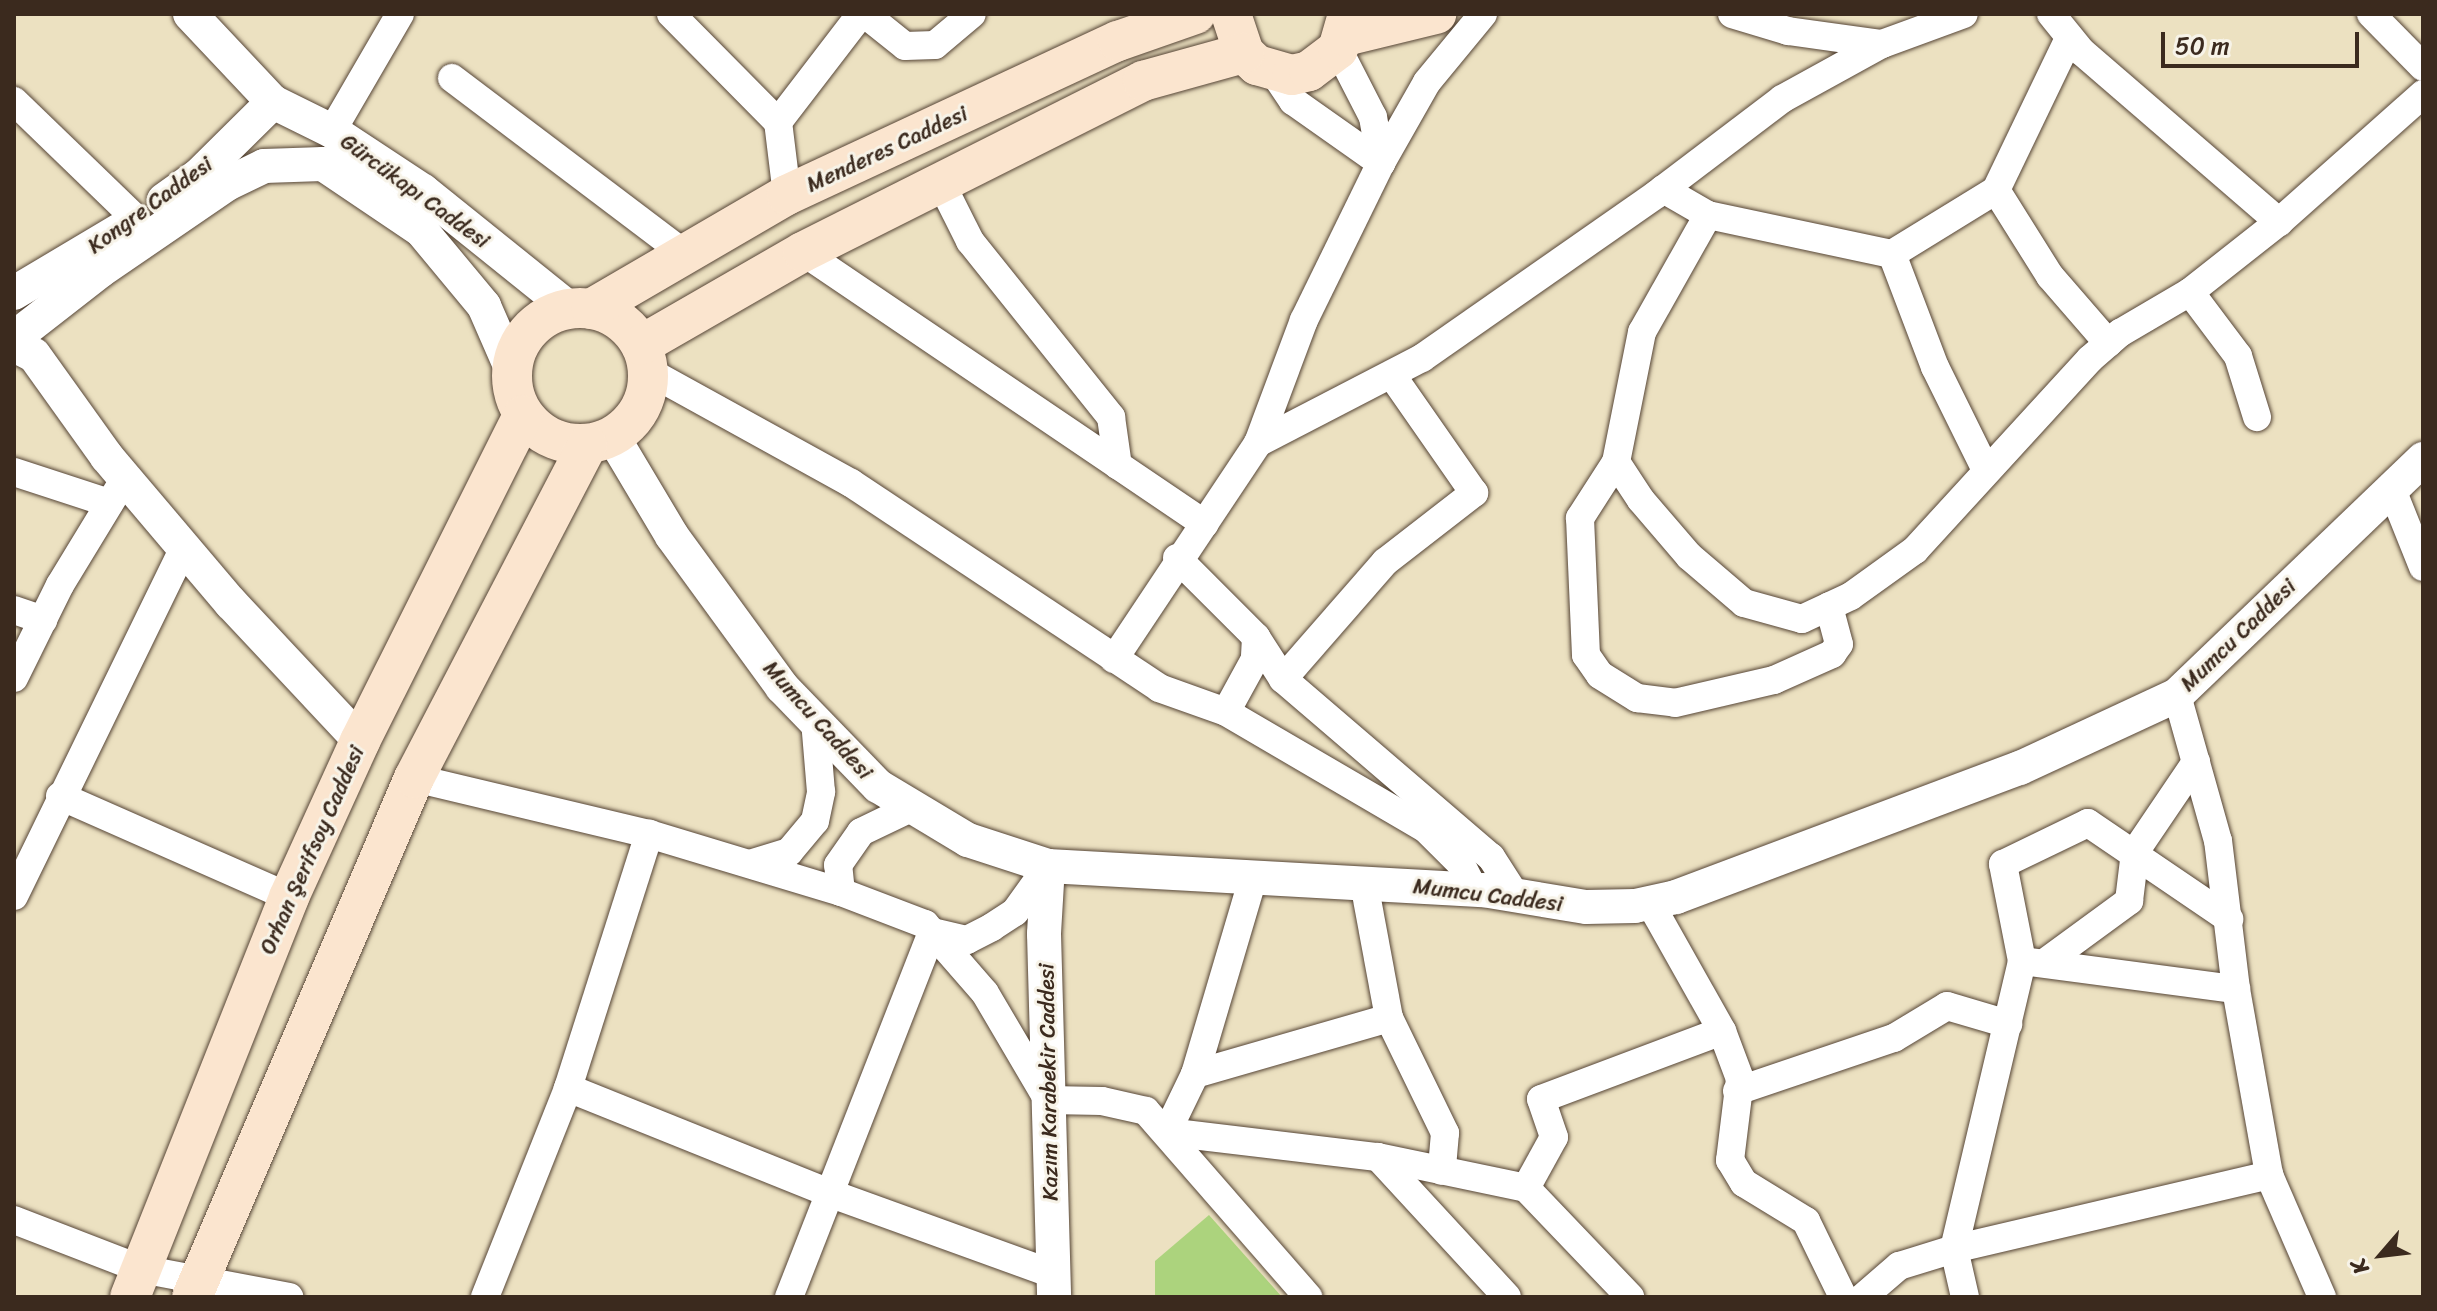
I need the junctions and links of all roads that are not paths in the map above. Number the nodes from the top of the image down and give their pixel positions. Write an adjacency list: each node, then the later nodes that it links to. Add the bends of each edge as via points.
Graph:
1 (190, 14): 22 (street, Gürcükapı Caddesi)
2 (400, 14): 24 (street)
3 (671, 14): 23 (street)
4 (863, 14): 5 (street, via 905,46 935,45); 23 (street)
5 (972, 14)
6 (1195, 14): 29 (main road, Menderes Caddesi, via 1118,41)
7 (1231, 14): 17 (main road)
8 (1436, 14): 14 (main road)
9 (1483, 14): 25 (street, via 1427,82)
10 (1732, 14): 16 (street, via 1788,31)
11 (1964, 14): 16 (street)
12 (2051, 14): 15 (street)
13 (2371, 14): 18 (street)
14 (1343, 33): 17 (main road, via 1309,71); 25 (street, via 1373,117)
15 (2069, 38): 28 (street); 32 (street)
16 (1882, 44): 27 (street, via 1782,99)
17 (1259, 63): 25 (street, via 1293,101); 26 (main road, via 1143,81)
18 (2423, 67)
19 (452, 78): 34 (street)
20 (2423, 94): 32 (street)
21 (14, 101): 31 (street)
22 (273, 102): 24 (street, Gürcükapı Caddesi); 31 (street, Kongre Caddesi, via 199,175)
23 (778, 122): 29 (street)
24 (332, 131): 38 (street, Gürcükapı Caddesi, via 423,191)
25 (1381, 163): 48 (street, via 1304,320)
26 (941, 183): 33 (main road); 51 (street, via 970,241 1111,417)
27 (1663, 189): 30 (street); 44 (street)
28 (1996, 190): 35 (street); 40 (street, via 2050,276)
29 (787, 195): 34 (main road, Menderes Caddesi)
30 (1708, 215): 35 (street); 50 (street, via 1642,332)
31 (136, 219): 37 (street, Kongre Caddesi)
32 (2279, 222): 36 (street)
33 (803, 252): 42 (main road); 51 (street)
34 (685, 254): 38 (main road, Menderes Caddesi)
35 (1892, 254): 52 (street, via 1935,367)
36 (2190, 292): 40 (street); 46 (street, via 2238,356)
37 (14, 293)
38 (580, 309): 42 (main road, via 611,315); 43 (main road, via 530,329 517,348)
39 (14, 338): 43 (street, via 227,184 264,166 323,164 421,230 484,306)
40 (2108, 343): 52 (street)
41 (14, 345): 55 (street, via 34,355)
42 (644, 358): 47 (main road, via 645,397 633,420); 64 (street, via 851,483)
43 (512, 370): 45 (main road)
44 (1393, 377): 48 (street); 66 (street, via 1474,493 1385,562)
45 (523, 415): 47 (main road, via 540,432 561,442); 70 (main road, Orhan Şerifsoy Caddesi)
46 (2257, 417)
47 (600, 441): 69 (street, Mumcu Caddesi, via 782,687); 72 (main road)
48 (1258, 443): 56 (street)
49 (2423, 459): 54 (street, Mumcu Caddesi)
50 (1616, 462): 60 (street, via 1689,556 1744,603 1802,619); 60 (street, via 1580,518 1586,655 1600,675 1637,698 1675,703 1774,680 1832,654 1839,644)
51 (1118, 466): 56 (street)
52 (1986, 470): 60 (street, via 1915,550)
53 (14, 472): 55 (street)
54 (2391, 487): 59 (street); 67 (street, Mumcu Caddesi)
55 (117, 491): 57 (street); 62 (street)
56 (1204, 524): 58 (street)
57 (184, 547): 70 (street); 73 (street)
58 (1177, 558): 63 (street); 64 (street)
59 (2423, 567)
60 (1829, 606)
61 (14, 610): 62 (street)
62 (43, 620): 65 (street)
63 (1256, 637): 66 (street); 68 (street, via 1255,659)
64 (1114, 659): 68 (street, via 1159,688)
65 (14, 678)
66 (1283, 679): 84 (street, via 1491,857)
67 (2177, 695): 71 (street); 86 (street, Mumcu Caddesi, via 2020,768)
68 (1226, 712): 81 (street, via 1426,829 1454,855)
69 (815, 721): 74 (street, Mumcu Caddesi, via 878,786); 77 (street, via 821,792 815,821 789,852)
70 (360, 741): 85 (main road, Orhan Şerifsoy Caddesi)
71 (2196, 762): 76 (street); 87 (street, via 2218,841)
72 (414, 778): 75 (street); 108 (main road)
73 (60, 796): 83 (street); 85 (street)
74 (913, 807): 78 (street, Mumcu Caddesi, via 968,840); 82 (street, via 861,832 838,865)
75 (649, 834): 77 (street); 95 (street)
76 (2135, 852): 87 (street); 89 (street, via 2129,901); 89 (street, via 2088,823 2003,864)
77 (749, 865): 82 (street)
78 (1048, 866): 79 (street, Mumcu Caddesi); 88 (street, via 1015,912 992,927 967,940); 97 (street, Kazım Karabekir Caddesi)
79 (1252, 881): 80 (street, Mumcu Caddesi); 94 (street)
80 (1364, 883): 81 (street, Mumcu Caddesi); 91 (street)
81 (1474, 890): 84 (street, Mumcu Caddesi)
82 (841, 892): 88 (street, via 925,924)
83 (14, 896)
84 (1516, 896): 86 (street, Mumcu Caddesi, via 1586,907)
85 (289, 897): 106 (main road, Orhan Şerifsoy Caddesi)
86 (1650, 903): 93 (street)
87 (2229, 919): 90 (street)
88 (932, 932): 97 (street, via 968,971); 103 (street)
89 (2034, 961): 90 (street); 92 (street)
90 (2236, 989): 101 (street)
91 (1389, 1018): 94 (street); 100 (street, via 1445,1133)
92 (2008, 1024): 96 (street, via 1947,1006 1894,1038); 105 (street)
93 (1722, 1031): 96 (street, via 1740,1079); 102 (street, via 1541,1099 1554,1137)
94 (1195, 1074): 98 (street)
95 (568, 1088): 103 (street); 110 (street)
96 (1737, 1091): 115 (street, via 1730,1160 1744,1183 1806,1221)
97 (1048, 1100): 98 (street, via 1102,1101 1146,1111); 107 (street, Kazım Karabekir Caddesi)
98 (1167, 1132): 99 (street); 112 (street)
99 (1378, 1157): 100 (street); 113 (street)
100 (1442, 1171): 102 (street)
101 (2269, 1175): 105 (street); 118 (street)
102 (1526, 1188): 114 (street)
103 (829, 1193): 107 (street); 111 (street)
104 (14, 1220): 106 (street)
105 (1954, 1249): 116 (street, via 1899,1266); 117 (street)
106 (136, 1283): 108 (street)
107 (1053, 1286)
108 (196, 1287): 109 (street)
109 (289, 1297)
110 (485, 1297)
111 (789, 1297)
112 (1308, 1297)
113 (1507, 1297)
114 (1630, 1297)
115 (1843, 1297)
116 (1863, 1297)
117 (1965, 1297)
118 (2322, 1297)

